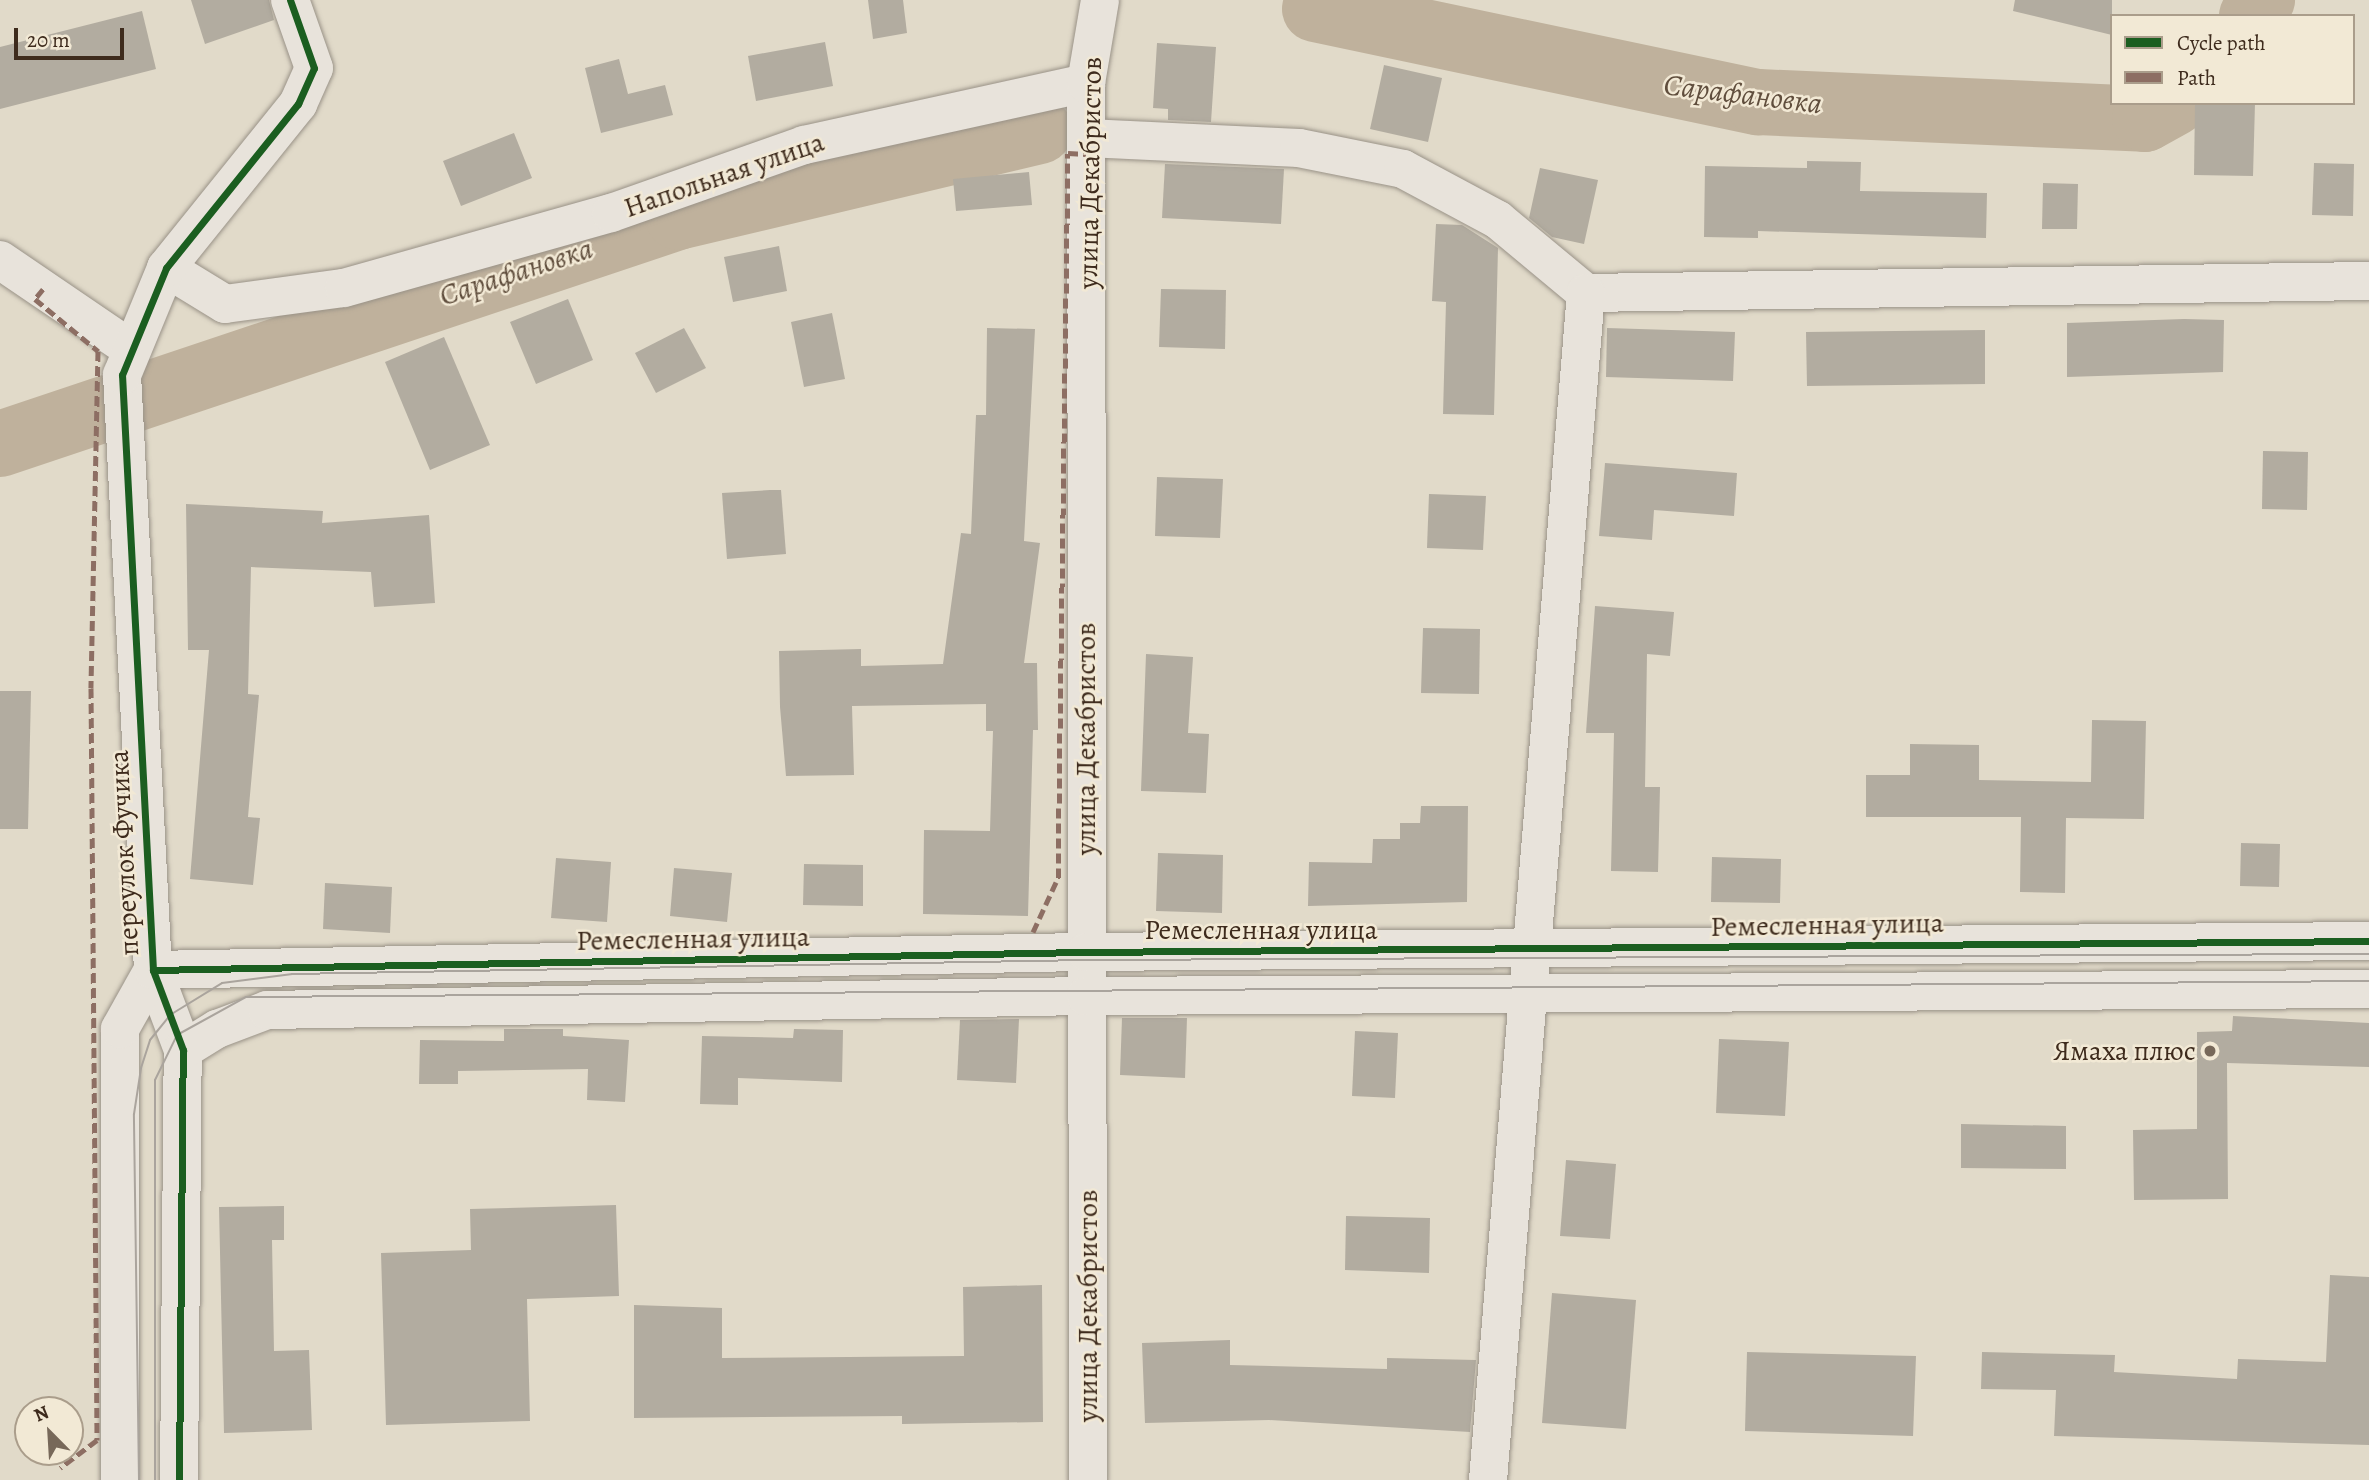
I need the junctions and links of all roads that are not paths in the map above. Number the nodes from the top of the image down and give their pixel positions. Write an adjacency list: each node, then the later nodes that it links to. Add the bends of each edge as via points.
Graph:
1 (290, 0): 6 (street, via 314,68 298,104)
2 (1100, 0): 3 (street, улица Декабристов)
3 (1086, 83): 4 (street, улица Декабристов); 6 (street, Напольная улица, via 804,145 611,213 344,288 226,304)
4 (1087, 138): 8 (street, via 1299,148 1402,169 1498,220); 12 (street, улица Декабристов)
5 (0, 260): 9 (street)
6 (166, 268): 9 (street)
7 (2369, 281): 8 (street)
8 (1586, 293): 11 (street)
9 (125, 361): 13 (street, переулок Фучика, via 122,469)
10 (2369, 941): 11 (street, Ремесленная улица)
11 (1530, 949): 12 (street, Ремесленная улица); 15 (street)
12 (1086, 952): 13 (street, Ремесленная улица); 16 (street, улица Декабристов)
13 (153, 970): 17 (street, переулок Фучика); 18 (street, переулок Фучика, via 120,1029)
14 (2369, 989): 15 (street)
15 (1529, 994): 16 (street); 21 (street)
16 (1086, 996): 17 (street, via 267,1010 217,1028); 20 (street, улица Декабристов)
17 (183, 1050): 19 (street, переулок Фучика)
18 (120, 1480)
19 (179, 1480)
20 (1088, 1480)
21 (1488, 1480)

